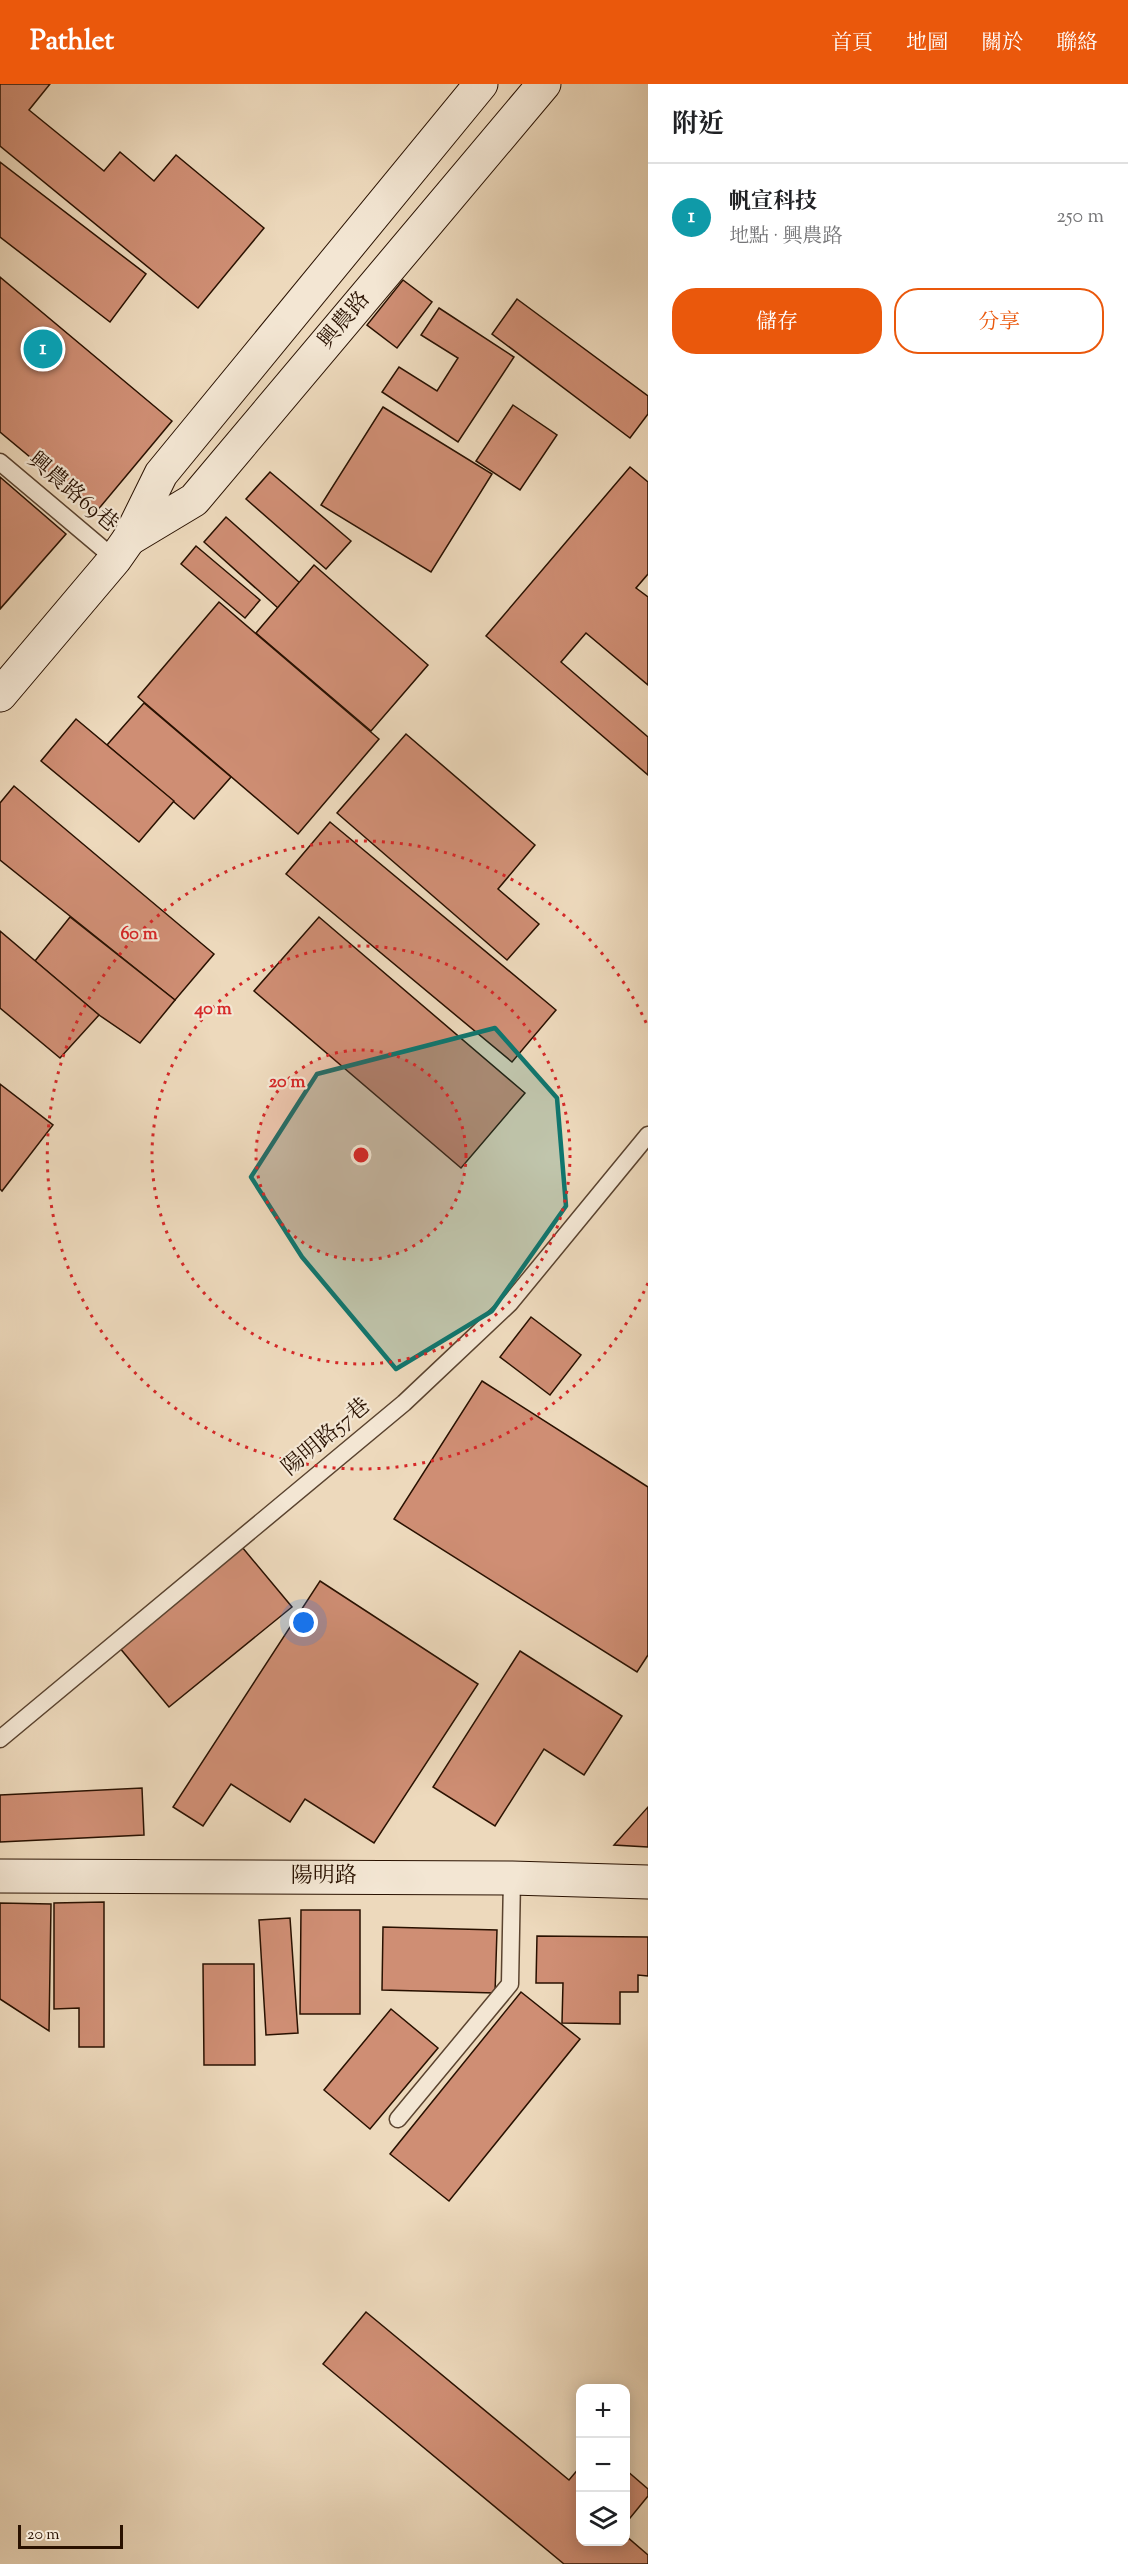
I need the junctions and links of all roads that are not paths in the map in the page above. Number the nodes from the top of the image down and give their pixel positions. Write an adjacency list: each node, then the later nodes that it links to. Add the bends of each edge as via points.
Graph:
1 (482, 84): 4 (main road, 興農路, via 161,474)
2 (544, 84): 4 (main road, 興農路, via 194,500)
3 (0, 462): 4 (lane, 興農路69巷)
4 (122, 549): 5 (main road, 興農路)
5 (0, 695)
6 (648, 1135): 7 (lane, 陽明路57巷, via 510,1303 404,1403)
7 (0, 1739)
8 (0, 1876): 9 (main road, 陽明路)
9 (512, 1878): 10 (main road, 陽明路); 11 (lane, via 510,1984)
10 (648, 1882)
11 (398, 2119)

